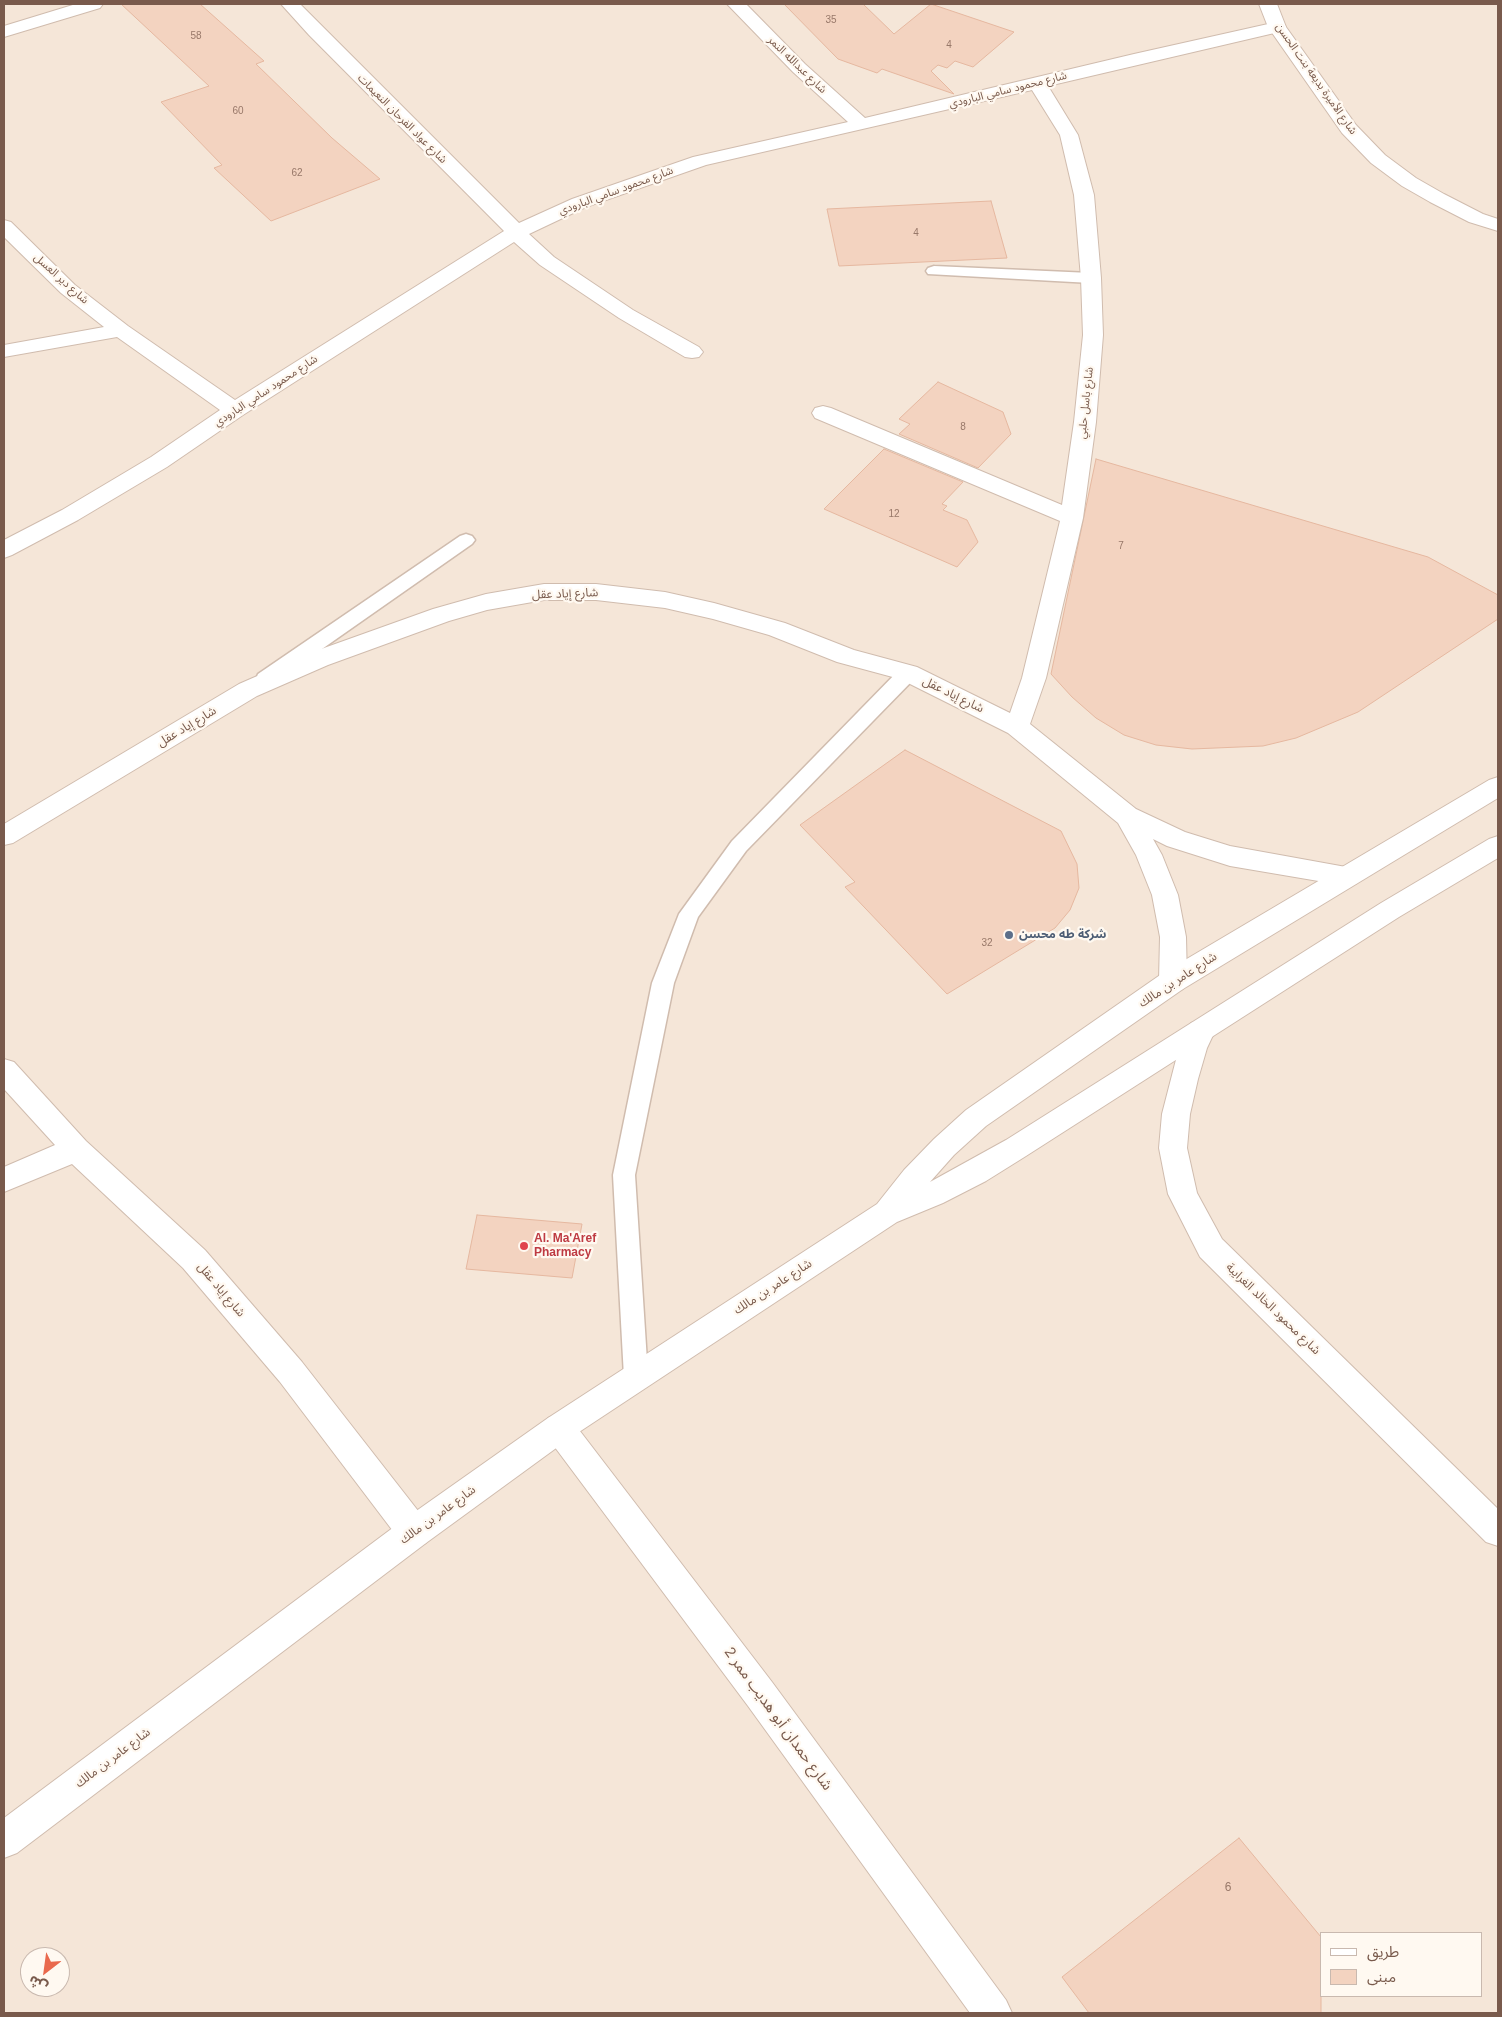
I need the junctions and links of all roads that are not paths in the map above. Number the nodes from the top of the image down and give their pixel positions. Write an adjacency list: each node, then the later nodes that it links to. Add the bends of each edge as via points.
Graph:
1 (94, 4): 6 (street)
2 (290, 4): 11 (street, شارع عواد الفرحان النعيمات)
3 (736, 4): 8 (street, شارع عبدالله النمر, via 799,68)
4 (1268, 4): 5 (street, شارع الأميرة بديعة بنت الحسن)
5 (1277, 27): 7 (street, شارع محمود سامي البارودي); 10 (street, شارع الأميرة بديعة بنت الحسن, via 1348,128 1378,159 1436,198)
6 (4, 32)
7 (1037, 83): 8 (street, شارع محمود سامي البارودي); 13 (street, شارع باسل حلبي, via 1069,135 1084,195)
8 (860, 123): 11 (street, شارع محمود سامي البارودي, via 700,161 579,203)
9 (4, 226): 14 (street, شارع دير العسل, via 68,289)
10 (1498, 226)
11 (516, 232): 16 (street, شارع عواد الفرحان النعيمات, via 555,267 626,314); 17 (street, شارع محمود سامي البارودي)
12 (934, 271): 13 (lane)
13 (1091, 278): 19 (street, شارع باسل حلبي, via 1093,335 1089,386)
14 (121, 330): 15 (street); 17 (street, شارع دير العسل)
15 (4, 351)
16 (692, 352)
17 (235, 410): 21 (street, شارع محمود سامي البارودي, via 159,462)
18 (823, 413): 19 (street)
19 (1072, 518): 24 (street, شارع باسل حلبي, via 1034,678)
20 (466, 540): 23 (lane)
21 (4, 550)
22 (908, 673): 23 (street, شارع إياد عقل, via 846,656 777,629 714,610 596,592 544,592 486,602 441,615); 24 (street, شارع إياد عقل); 36 (lane, via 739,846 689,914 663,983 624,1175)
23 (248, 690): 27 (street, شارع إياد عقل)
24 (1017, 727): 26 (street, شارع إياد عقل)
25 (1498, 786): 29 (street, شارع عامر بن مالك)
26 (1127, 816): 29 (street, شارع إياد عقل, via 1176,839 1230,856); 30 (street, شارع إياد عقل, via 1149,854 1165,895 1173,937)
27 (4, 836)
28 (1498, 846): 31 (street, شارع عامر بن مالك)
29 (1348, 876): 30 (street, شارع عامر بن مالك)
30 (1174, 981): 35 (street, شارع عامر بن مالك, via 976,1118 914,1179)
31 (1200, 1030): 35 (street, شارع عامر بن مالك, via 976,1172); 38 (street, شارع محمود الخالد الغرايبة, via 1176,1114 1174,1148 1183,1194 1210,1248)
32 (4, 1070): 33 (street, شارع إياد عقل)
33 (76, 1149): 34 (street); 39 (street, شارع إياد عقل, via 194,1258 292,1372)
34 (4, 1180)
35 (888, 1213): 36 (street, شارع عامر بن مالك)
36 (636, 1377): 37 (street, شارع عامر بن مالك)
37 (559, 1428): 39 (street, شارع عامر بن مالك); 41 (street, شارع حمدان أبو هديب ممر 2, via 760,1694)
38 (1498, 1531)
39 (414, 1532): 40 (street, شارع عامر بن مالك)
40 (4, 1840)
41 (993, 2013)

